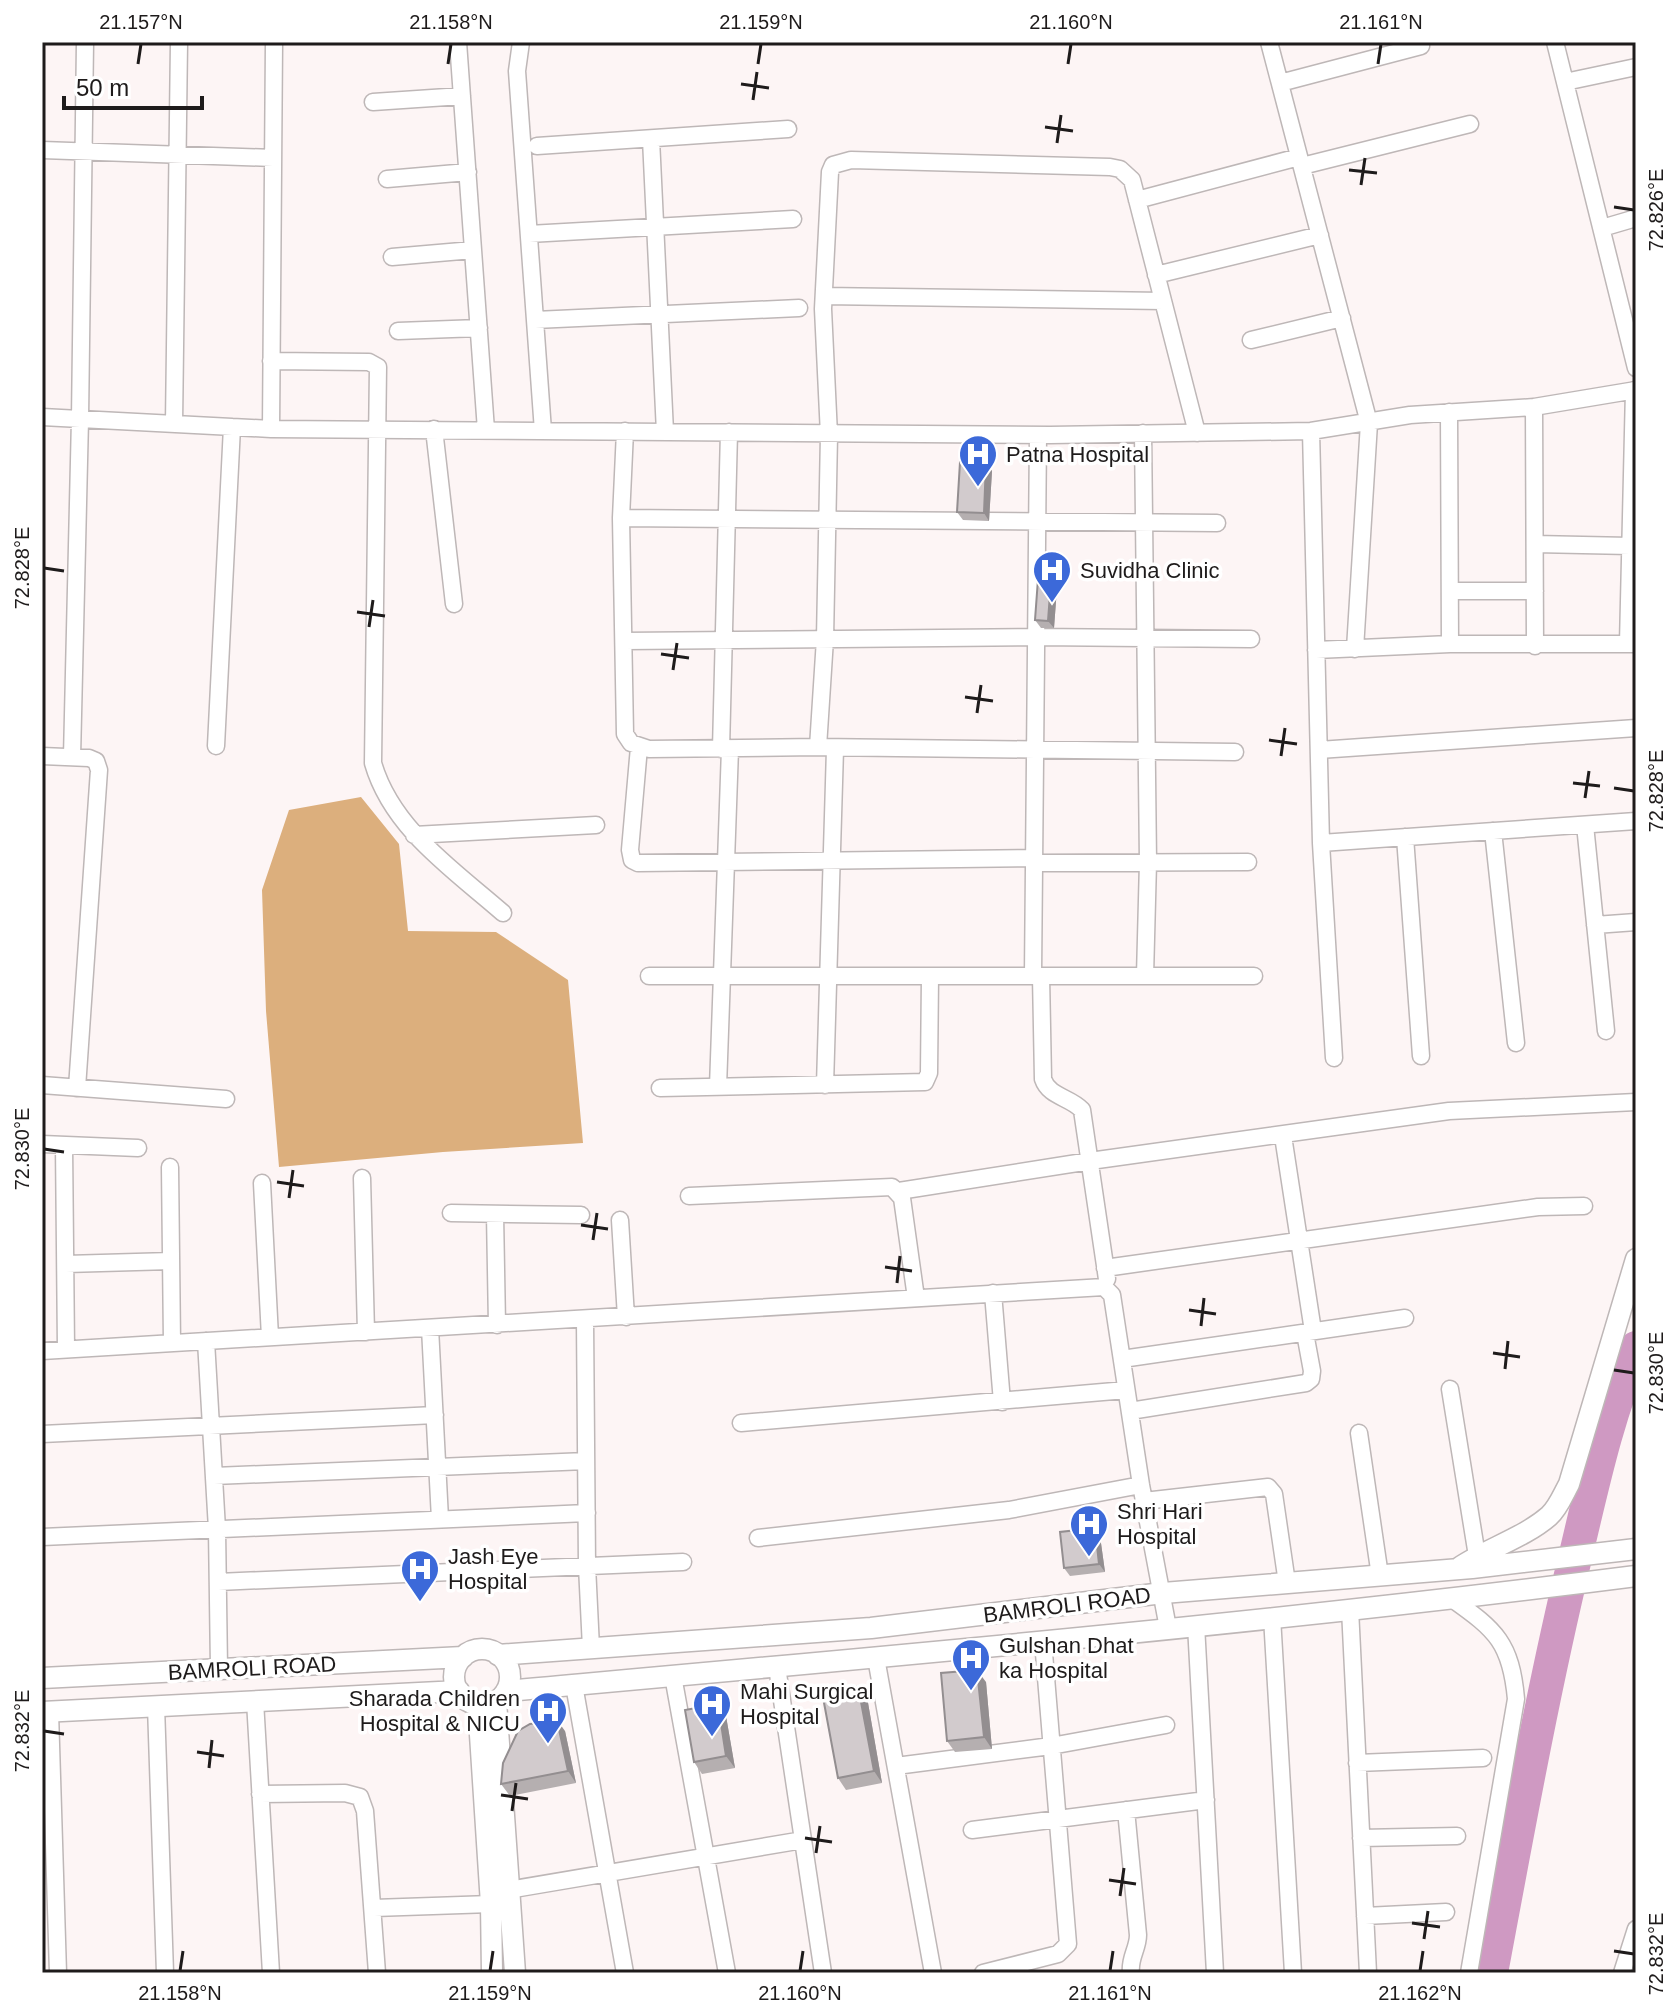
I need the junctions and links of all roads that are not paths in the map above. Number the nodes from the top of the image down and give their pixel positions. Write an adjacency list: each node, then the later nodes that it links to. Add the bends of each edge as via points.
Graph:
1 (85, 42): 19 (street)
2 (179, 42): 20 (street)
3 (274, 42): 21 (street)
4 (458, 42): 12 (street)
5 (521, 42): 30 (street, via 517,71)
6 (1269, 42): 11 (street)
7 (1555, 42): 10 (street)
8 (1421, 46): 11 (street)
9 (1636, 67): 10 (street)
10 (1565, 82): 29 (street)
11 (1280, 83): 22 (street)
12 (462, 96): 13 (street); 23 (street)
13 (373, 102)
14 (1470, 124): 22 (street)
15 (788, 129): 16 (street)
16 (651, 139): 17 (street); 28 (street)
17 (537, 146)
18 (42, 150): 19 (street)
19 (83, 153): 20 (street); 50 (street)
20 (178, 156): 21 (street); 52 (street)
21 (273, 158): 44 (street)
22 (1300, 162): 25 (street); 31 (street)
23 (468, 172): 24 (street); 32 (street)
24 (387, 179)
25 (1137, 200): 34 (street); 35 (street, via 1127,173 1110,167 843,161 830,172)
26 (1636, 218): 29 (street)
27 (793, 219): 28 (street)
28 (655, 226): 30 (street); 38 (street)
29 (1602, 228): 45 (street)
30 (529, 234): 40 (street)
31 (1320, 235): 34 (street); 39 (street)
32 (473, 250): 33 (street); 41 (street)
33 (392, 257)
34 (1156, 275): 36 (street)
35 (824, 296): 36 (street); 65 (street)
36 (1163, 301): 64 (street)
37 (799, 308): 38 (street)
38 (660, 314): 40 (street); 61 (street)
39 (1342, 318): 43 (street); 51 (street)
40 (535, 320): 58 (street)
41 (479, 328): 42 (street); 57 (street)
42 (398, 331)
43 (1251, 340)
44 (271, 361): 54 (street); 55 (street, via 375,364)
45 (1636, 368)
46 (1635, 390): 47 (street); 74 (street)
47 (1534, 407): 48 (street); 73 (street)
48 (1449, 412): 51 (street); 75 (street)
49 (42, 417): 50 (street)
50 (80, 419): 52 (street); 99 (street)
51 (1369, 423): 60 (street); 87 (street)
52 (174, 424): 53 (street)
53 (232, 427): 54 (street); 90 (street)
54 (271, 429): 55 (street)
55 (376, 429): 56 (street); 104 (street, via 373,763)
56 (434, 429): 57 (street); 77 (street)
57 (486, 430): 58 (street)
58 (543, 431): 59 (street)
59 (625, 431): 61 (street); 67 (street)
60 (1311, 431): 64 (street); 88 (street)
61 (665, 432): 62 (street)
62 (729, 432): 65 (street); 68 (street)
63 (1143, 433): 64 (street); 66 (street); 71 (street)
64 (1197, 433)
65 (829, 435): 66 (street); 69 (street)
66 (1038, 435): 70 (street)
67 (621, 518): 68 (street); 83 (street)
68 (725, 519): 69 (street); 82 (street)
69 (827, 520): 70 (street); 80 (street)
70 (1037, 523): 71 (street); 78 (street)
71 (1143, 523): 72 (street); 79 (street)
72 (1217, 523)
73 (1535, 544): 74 (street); 76 (street)
74 (1630, 546): 85 (street)
75 (1450, 591): 76 (street); 84 (street)
76 (1535, 591): 86 (street)
77 (454, 604)
78 (1036, 637): 79 (street); 80 (street); 94 (street)
79 (1145, 638): 81 (street); 96 (street)
80 (825, 639): 82 (street); 92 (street)
81 (1251, 639)
82 (724, 640): 83 (street); 93 (street)
83 (624, 641): 91 (street, via 625,734)
84 (1450, 644): 86 (street); 87 (street)
85 (1632, 644): 86 (street)
86 (1535, 646)
87 (1355, 649): 88 (street)
88 (1316, 650): 95 (street)
89 (1636, 728): 95 (street)
90 (216, 746)
91 (639, 747): 93 (street); 109 (street, via 632,860)
92 (827, 748): 93 (street); 94 (street); 107 (street)
93 (725, 749): 109 (street)
94 (1035, 749): 96 (street); 108 (street)
95 (1319, 750): 106 (street)
96 (1147, 751): 97 (street); 110 (street)
97 (1235, 752)
98 (42, 756): 99 (street)
99 (72, 757): 129 (street, via 96,761 99,770)
100 (1636, 821): 102 (street)
101 (596, 825): 104 (street)
102 (1585, 825): 103 (street); 114 (street)
103 (1493, 831): 105 (street); 123 (street)
104 (414, 835): 112 (street)
105 (1405, 837): 106 (street); 124 (street)
106 (1321, 843): 125 (street)
107 (834, 860): 108 (street); 109 (street); 117 (street)
108 (1034, 860): 110 (street); 119 (street)
109 (726, 861): 116 (street)
110 (1148, 862): 111 (street); 120 (street)
111 (1248, 862)
112 (503, 913)
113 (1636, 922): 114 (street)
114 (1595, 925): 122 (street)
115 (649, 976): 116 (street)
116 (723, 976): 117 (street); 128 (street)
117 (830, 976): 118 (street); 127 (street)
118 (930, 976): 119 (street); 127 (street, via 925,1082)
119 (1037, 976): 120 (street); 137 (street, via 1043,1079 1051,1092 1082,1110)
120 (1145, 976): 121 (street)
121 (1254, 976)
122 (1606, 1031)
123 (1516, 1043)
124 (1421, 1056)
125 (1334, 1058)
126 (42, 1085): 129 (street)
127 (825, 1085): 128 (street)
128 (718, 1087): 130 (street)
129 (77, 1088): 131 (street)
130 (660, 1088)
131 (226, 1099)
132 (1636, 1102): 133 (street, via 1449,1111)
133 (1283, 1136): 137 (street); 148 (street)
134 (42, 1144): 135 (street)
135 (64, 1145): 136 (street); 151 (street)
136 (138, 1148)
137 (1090, 1161): 141 (street); 152 (street)
138 (170, 1167): 150 (street)
139 (362, 1178): 161 (street)
140 (262, 1183): 163 (street)
141 (899, 1191): 142 (street, via 884,1186); 155 (street)
142 (689, 1196)
143 (1584, 1206): 148 (street, via 1538,1207)
144 (451, 1213): 145 (street)
145 (495, 1214): 146 (street); 159 (street)
146 (581, 1215)
147 (620, 1220): 156 (street)
148 (1301, 1241): 152 (street); 162 (street)
149 (1636, 1259): 189 (street, via 1561,1501 1537,1525)
150 (171, 1261): 151 (street); 165 (street)
151 (66, 1264): 166 (street)
152 (1105, 1268): 153 (street)
153 (1109, 1290): 154 (street, via 1096,1286); 168 (street)
154 (993, 1293): 155 (street); 171 (street)
155 (916, 1298): 156 (street)
156 (626, 1317): 158 (street)
157 (1405, 1318): 162 (street)
158 (585, 1320): 159 (street); 178 (street)
159 (497, 1325): 160 (street)
160 (430, 1328): 161 (street); 173 (street)
161 (366, 1332): 163 (street)
162 (1309, 1332): 168 (street); 172 (street, via 1312,1371 1306,1383)
163 (270, 1337): 164 (street)
164 (206, 1341): 165 (street); 175 (street)
165 (172, 1343): 166 (street)
166 (66, 1349): 167 (street)
167 (42, 1351)
168 (1122, 1359): 170 (street)
169 (1450, 1389): 189 (street)
170 (1126, 1390): 171 (street); 172 (street)
171 (1002, 1402): 174 (street)
172 (1130, 1411): 181 (street)
173 (435, 1415): 175 (street); 179 (street)
174 (741, 1423)
175 (212, 1426): 177 (street); 180 (street)
176 (1359, 1433): 191 (street)
177 (42, 1434)
178 (586, 1461): 179 (street); 182 (street)
179 (438, 1467): 180 (street); 183 (street)
180 (214, 1476): 184 (street)
181 (1143, 1493): 186 (street); 194 (street, via 1268,1487 1274,1494); 195 (street)
182 (587, 1513): 183 (street); 190 (street)
183 (440, 1519): 184 (street)
184 (217, 1529): 185 (street); 193 (street)
185 (42, 1537)
186 (758, 1538)
187 (1636, 1549): 189 (street, BAMROLI ROAD)
188 (683, 1562): 190 (street)
189 (1468, 1565): 191 (street, BAMROLI ROAD)
190 (587, 1566): 193 (street); 202 (street)
191 (1380, 1576): 194 (street, BAMROLI ROAD)
192 (1636, 1576): 196 (street, BAMROLI ROAD)
193 (218, 1582): 207 (street)
194 (1287, 1583): 195 (street, BAMROLI ROAD)
195 (1163, 1593): 200 (street); 202 (street, BAMROLI ROAD, via 871,1628)
196 (1460, 1598): 197 (street, BAMROLI ROAD); 253 (street, via 1497,1636 1514,1671 1516,1699)
197 (1350, 1609): 198 (street, BAMROLI ROAD); 219 (street)
198 (1272, 1617): 199 (street, BAMROLI ROAD); 251 (street)
199 (1196, 1625): 200 (street, BAMROLI ROAD); 222 (street)
200 (1168, 1628): 201 (street, BAMROLI ROAD)
201 (1043, 1641): 205 (street, BAMROLI ROAD); 217 (street)
202 (591, 1648): 203 (street, BAMROLI ROAD)
203 (498, 1655): 204 (street, via 486,1649); 212 (street, via 510,1672)
204 (463, 1657): 207 (street, BAMROLI ROAD); 211 (street, via 455,1673)
205 (876, 1658): 206 (street, BAMROLI ROAD); 220 (street)
206 (777, 1667): 208 (street, BAMROLI ROAD); 228 (street)
207 (219, 1669): 209 (street, BAMROLI ROAD)
208 (673, 1676): 210 (street, BAMROLI ROAD); 229 (street)
209 (42, 1678)
210 (574, 1685): 212 (street, BAMROLI ROAD); 230 (street)
211 (459, 1691): 212 (street, via 465,1699); 213 (street)
212 (493, 1699): 231 (street); 232 (street)
213 (255, 1701): 214 (street); 221 (street)
214 (156, 1706): 215 (street); 239 (street)
215 (46, 1712): 238 (street)
216 (1166, 1725): 217 (street)
217 (1051, 1746): 220 (street); 224 (street)
218 (1483, 1758): 219 (street)
219 (1357, 1763): 227 (street)
220 (896, 1766): 247 (street)
221 (260, 1794): 233 (street, via 360,1797); 240 (street)
222 (1206, 1800): 223 (street); 250 (street)
223 (1126, 1810): 224 (street); 249 (street, via 1138,1941)
224 (1057, 1819): 225 (street); 237 (street, via 1068,1944)
225 (972, 1830)
226 (1457, 1836): 227 (street)
227 (1361, 1838): 235 (street)
228 (803, 1840): 229 (street); 246 (street)
229 (705, 1856): 230 (street); 245 (street)
230 (607, 1872): 231 (street); 244 (street)
231 (508, 1890): 243 (street)
232 (491, 1904): 233 (street); 242 (street)
233 (374, 1908): 241 (street)
234 (1446, 1912): 235 (street)
235 (1365, 1916): 252 (street)
236 (1636, 1929): 254 (street)
237 (1036, 1966): 248 (street)
238 (58, 1973)
239 (165, 1973)
240 (271, 1973)
241 (377, 1973)
242 (492, 1973)
243 (515, 1973)
244 (625, 1973)
245 (727, 1973)
246 (823, 1973)
247 (933, 1973)
248 (983, 1973)
249 (1131, 1973)
250 (1215, 1973)
251 (1293, 1973)
252 (1368, 1973)
253 (1469, 1973)
254 (1622, 1973)

